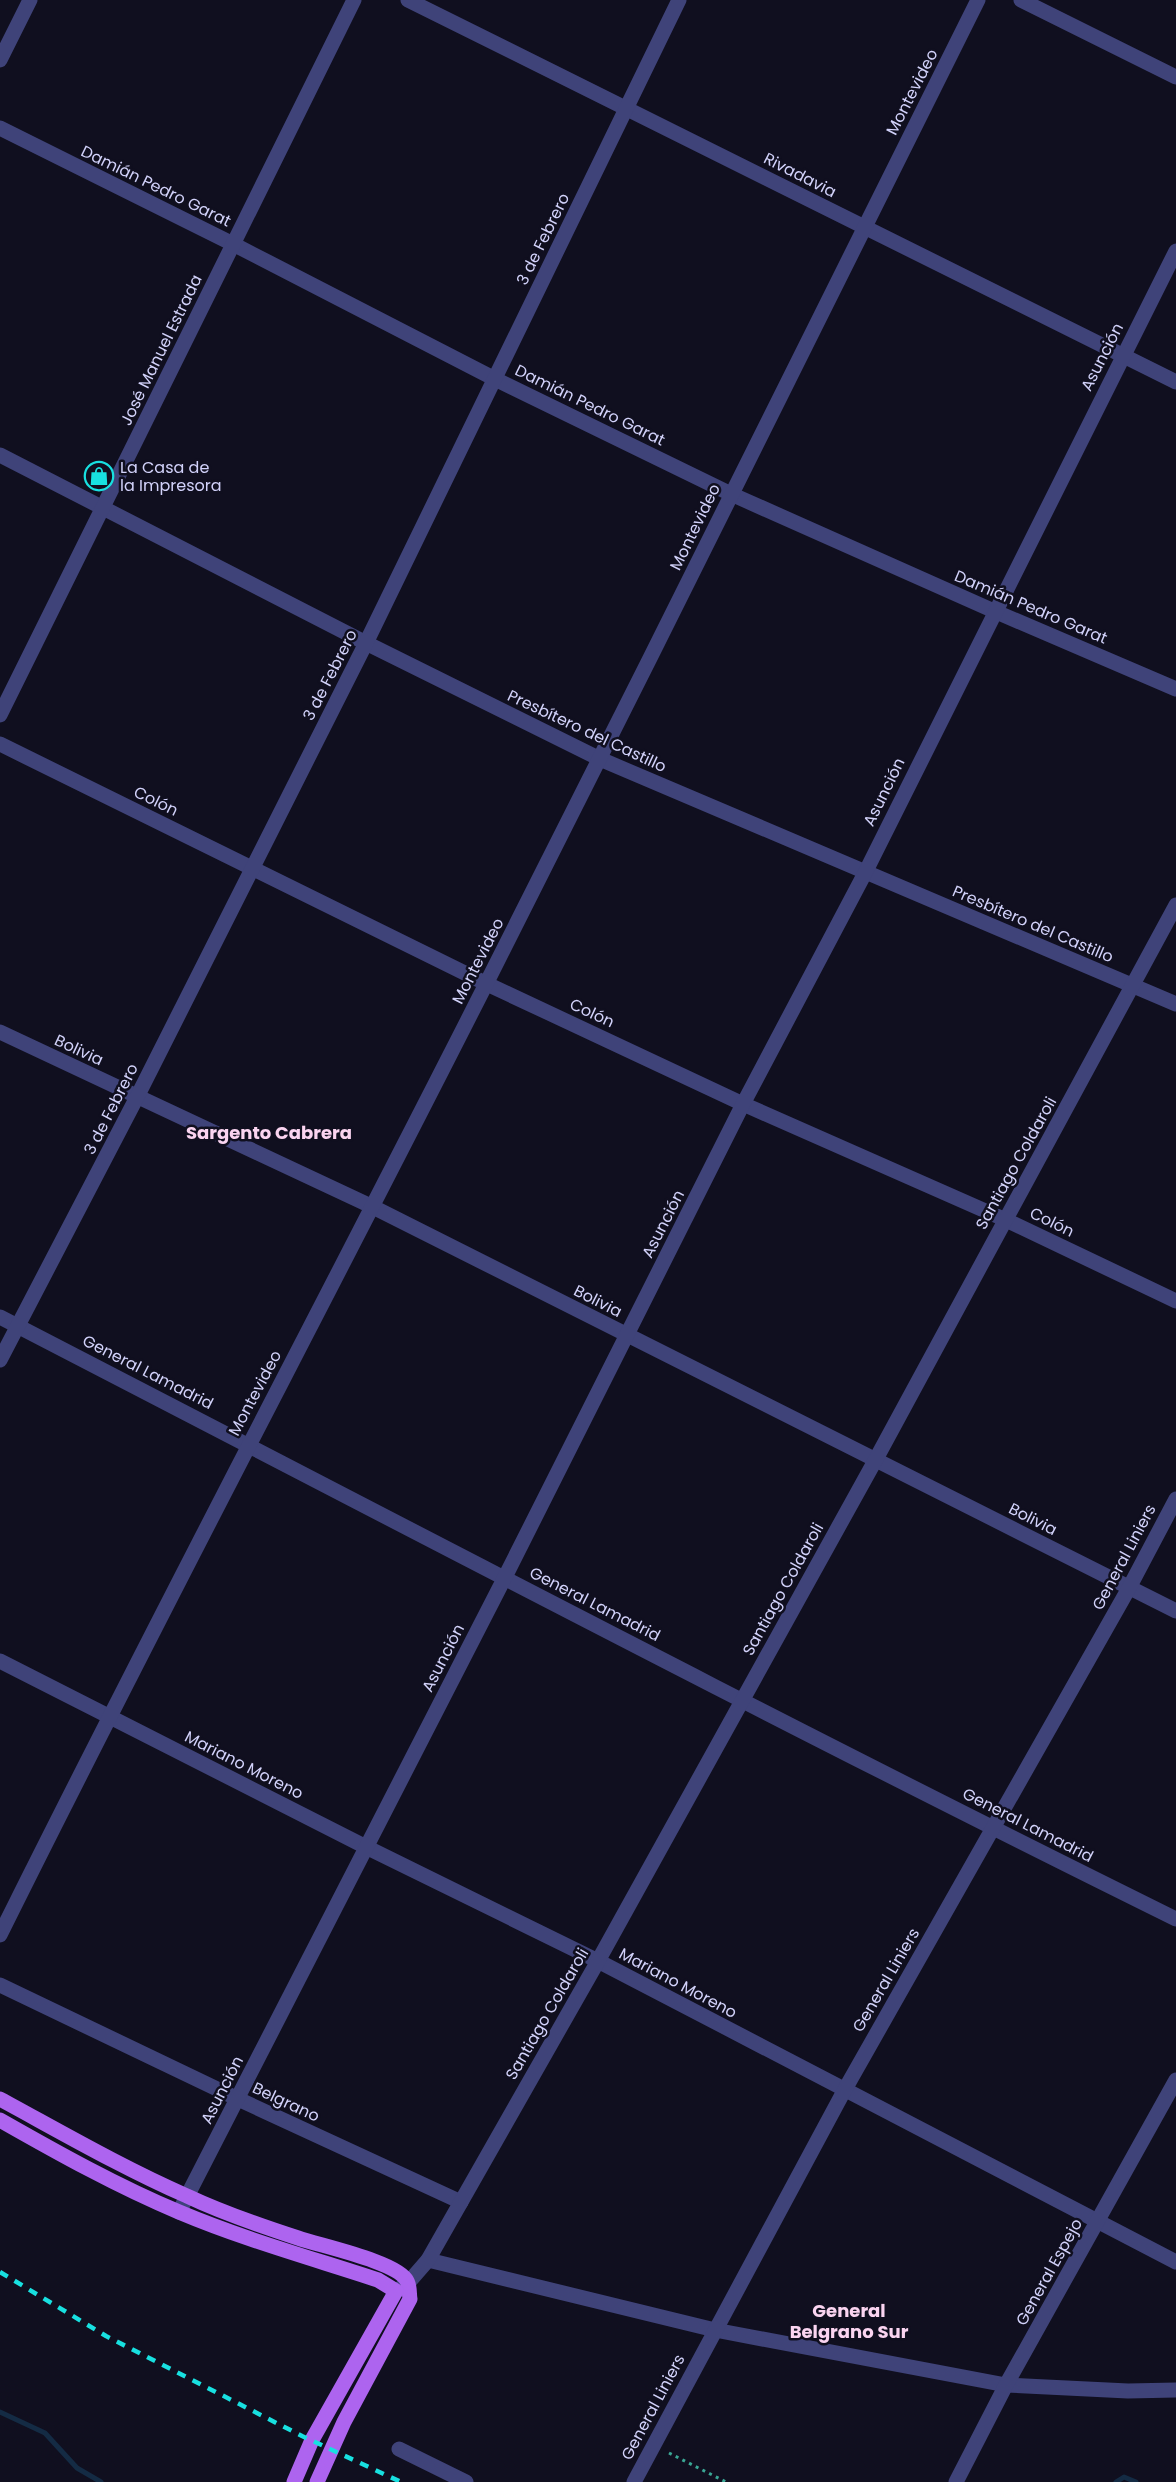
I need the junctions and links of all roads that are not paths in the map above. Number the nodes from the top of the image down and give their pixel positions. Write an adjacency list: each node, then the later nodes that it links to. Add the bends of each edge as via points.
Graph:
1 (30, 0): 7 (street)
2 (354, 0): 12 (street, José Manuel Estrada)
3 (408, 0): 9 (street, Rivadavia)
4 (679, 0): 9 (street, 3 de Febrero)
5 (978, 0): 11 (street, Montevideo)
6 (1021, 0): 8 (street)
7 (0, 60)
8 (1176, 77)
9 (627, 109): 11 (street, Rivadavia); 15 (street, 3 de Febrero)
10 (0, 128): 12 (street, Damián Pedro Garat)
11 (864, 228): 14 (street, Rivadavia); 18 (street, Montevideo)
12 (233, 244): 15 (street, Damián Pedro Garat); 19 (street, José Manuel Estrada)
13 (1176, 251): 14 (street, Asunción)
14 (1123, 356): 16 (street, Rivadavia); 20 (street, Asunción)
15 (495, 379): 18 (street, Damián Pedro Garat); 21 (street, 3 de Febrero)
16 (1176, 382)
17 (0, 455): 19 (street, Presbítero del Castillo)
18 (731, 494): 20 (street, Damián Pedro Garat); 25 (street, Montevideo)
19 (103, 507): 21 (street, Presbítero del Castillo); 23 (street, José Manuel Estrada)
20 (994, 611): 22 (street, Damián Pedro Garat); 27 (street, Asunción)
21 (366, 644): 25 (street, Presbítero del Castillo); 26 (street, 3 de Febrero)
22 (1176, 689)
23 (0, 715)
24 (0, 744): 26 (street, Colón)
25 (600, 759): 27 (street, Presbítero del Castillo); 29 (street, Montevideo)
26 (252, 868): 29 (street, Colón); 33 (street, 3 de Febrero)
27 (865, 873): 30 (street, Presbítero del Castillo); 34 (street, Asunción)
28 (1176, 905): 30 (street, Santiago Coldaroli)
29 (487, 984): 34 (street, Colón); 35 (street, Montevideo)
30 (1134, 986): 31 (street, Presbítero del Castillo); 36 (street, Santiago Coldaroli)
31 (1176, 1004)
32 (0, 1032): 33 (street, Bolivia)
33 (137, 1097): 35 (street, Bolivia); 39 (street, 3 de Febrero)
34 (743, 1104): 36 (street, Colón); 40 (street, Asunción)
35 (373, 1207): 40 (street, Bolivia); 42 (street, Montevideo)
36 (1006, 1220): 37 (street, Colón); 43 (street, Santiago Coldaroli)
37 (1176, 1301)
38 (0, 1317): 39 (street, General Lamadrid)
39 (18, 1326): 41 (street, 3 de Febrero); 42 (street, General Lamadrid)
40 (627, 1336): 43 (street, Bolivia); 45 (street, Asunción)
41 (0, 1360)
42 (248, 1444): 45 (street, General Lamadrid); 50 (street, Montevideo)
43 (876, 1459): 46 (street, Bolivia); 49 (street, Santiago Coldaroli)
44 (1176, 1499): 46 (street, General Liniers)
45 (505, 1577): 49 (street, General Lamadrid); 52 (street, Asunción)
46 (1129, 1588): 47 (street, Bolivia); 51 (street, General Liniers)
47 (1176, 1611)
48 (0, 1661): 50 (street, Mariano Moreno)
49 (742, 1700): 51 (street, General Lamadrid); 55 (street, Santiago Coldaroli)
50 (109, 1716): 52 (street, Mariano Moreno); 54 (street, Montevideo)
51 (993, 1829): 53 (street, General Lamadrid); 58 (street, General Liniers)
52 (366, 1847): 55 (street, Mariano Moreno); 60 (street, Asunción)
53 (1176, 1919)
54 (0, 1935)
55 (598, 1961): 58 (street, Mariano Moreno); 63 (street, Santiago Coldaroli)
56 (0, 1985): 60 (street, Belgrano)
57 (1176, 2080): 65 (street, General Espejo)
58 (844, 2091): 65 (street, Mariano Moreno); 69 (street, General Liniers)
59 (0, 2099): 62 (main road)
60 (238, 2099): 62 (street, Asunción); 63 (street, Belgrano)
61 (0, 2120): 64 (main road, via 67,2158)
62 (187, 2196): 64 (street, Asunción); 68 (main road, via 297,2238 390,2266)
63 (461, 2202): 66 (street, Santiago Coldaroli)
64 (179, 2212): 68 (main road)
65 (1098, 2222): 67 (street, Mariano Moreno); 70 (street, General Espejo)
66 (428, 2259): 68 (street, Santiago Coldaroli); 69 (street)
67 (1176, 2262)
68 (402, 2287): 73 (main road, Santiago Coldaroli, via 312,2440); 74 (main road, via 410,2299 344,2422)
69 (715, 2330): 70 (street); 76 (street, General Liniers)
70 (1006, 2385): 71 (street); 77 (street, General Espejo)
71 (1176, 2390)
72 (399, 2449): 75 (street)
73 (294, 2482)
74 (317, 2482)
75 (466, 2482)
76 (634, 2482)
77 (956, 2482)

